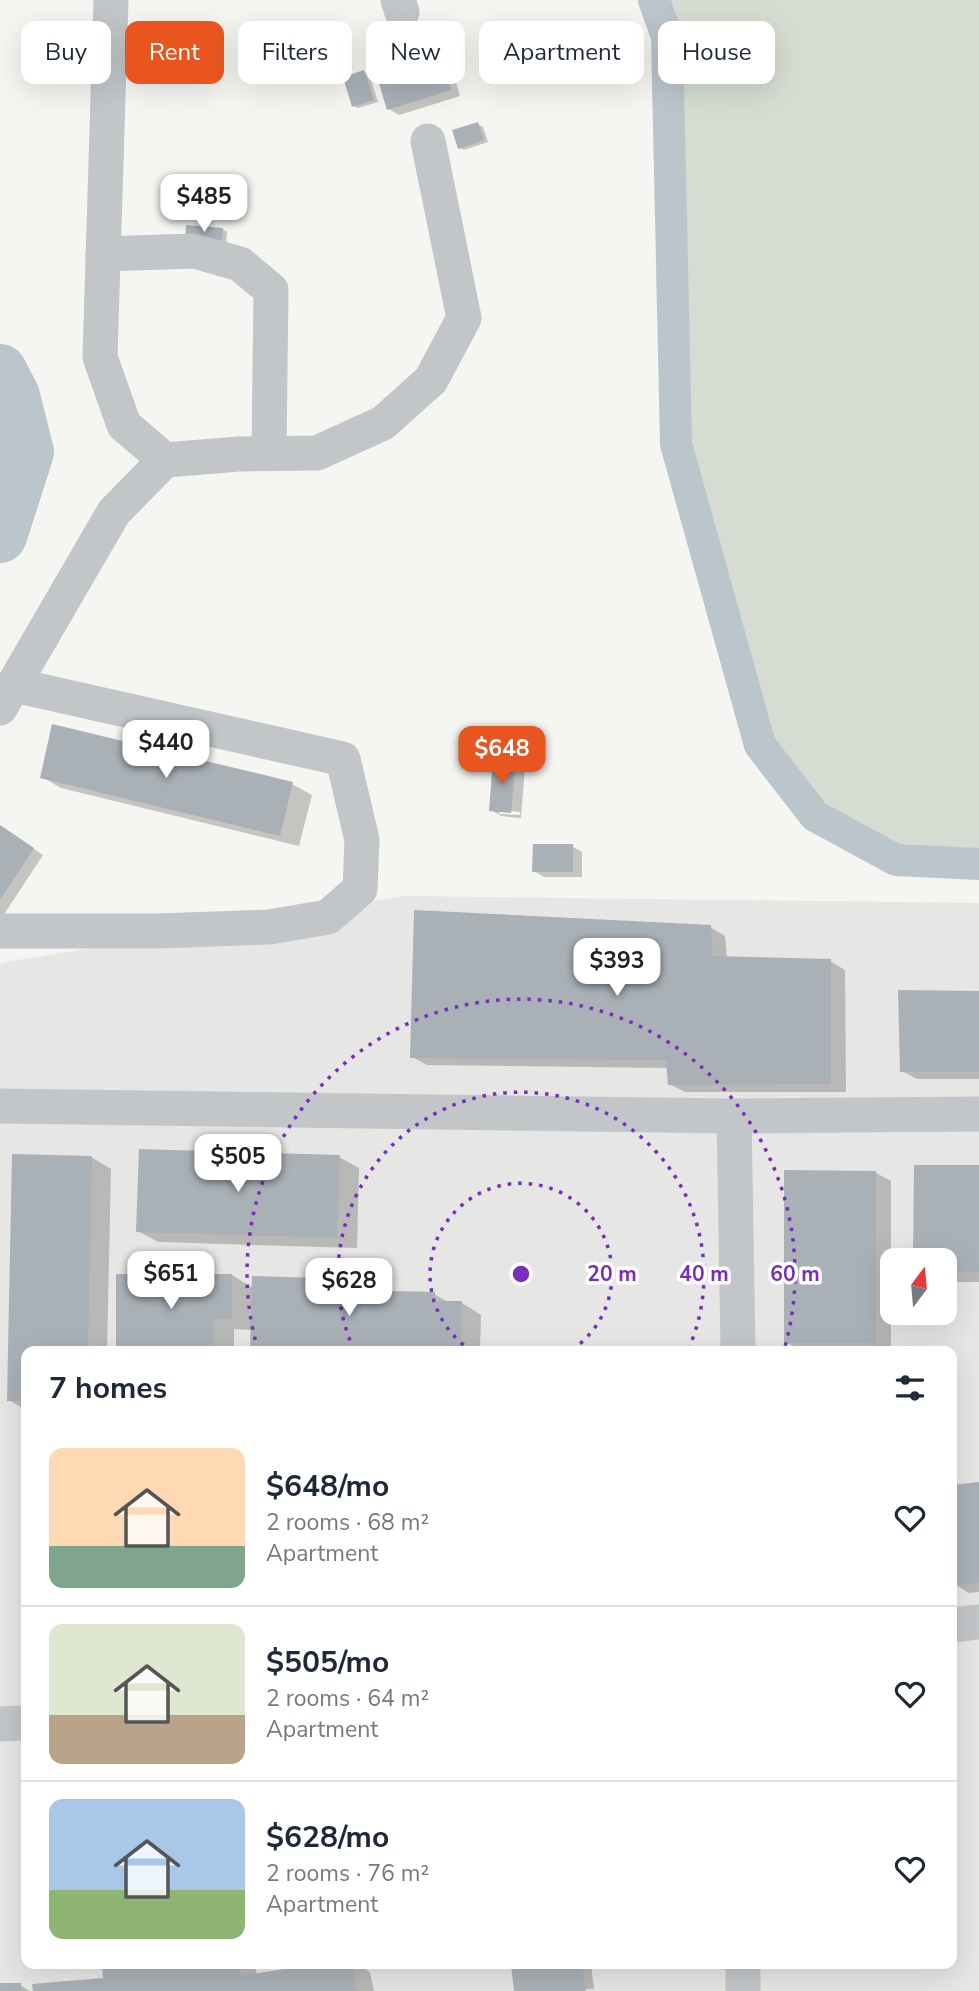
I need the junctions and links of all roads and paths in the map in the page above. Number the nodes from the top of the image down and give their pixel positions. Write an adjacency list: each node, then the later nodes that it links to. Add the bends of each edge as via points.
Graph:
1 (111, 0): 3 (street)
2 (428, 141): 4 (street, via 464,318 431,380 383,423 317,453)
3 (103, 254): 4 (street, via 194,251 240,264 271,290); 5 (street, via 100,357 124,425)
4 (269, 453): 5 (street)
5 (165, 460): 6 (street, via 114,512)
6 (7, 697): 7 (street, via 343,759 362,840 360,889 328,917 269,927)
7 (0, 931)
8 (0, 1106): 10 (street)
9 (979, 1114): 10 (street)
10 (734, 1116): 11 (street)
11 (738, 1346)
12 (979, 1622): 13 (street)
13 (957, 1624)
14 (21, 1723): 15 (street)
15 (0, 1724)
16 (744, 1969): 17 (street)
17 (743, 1991)

